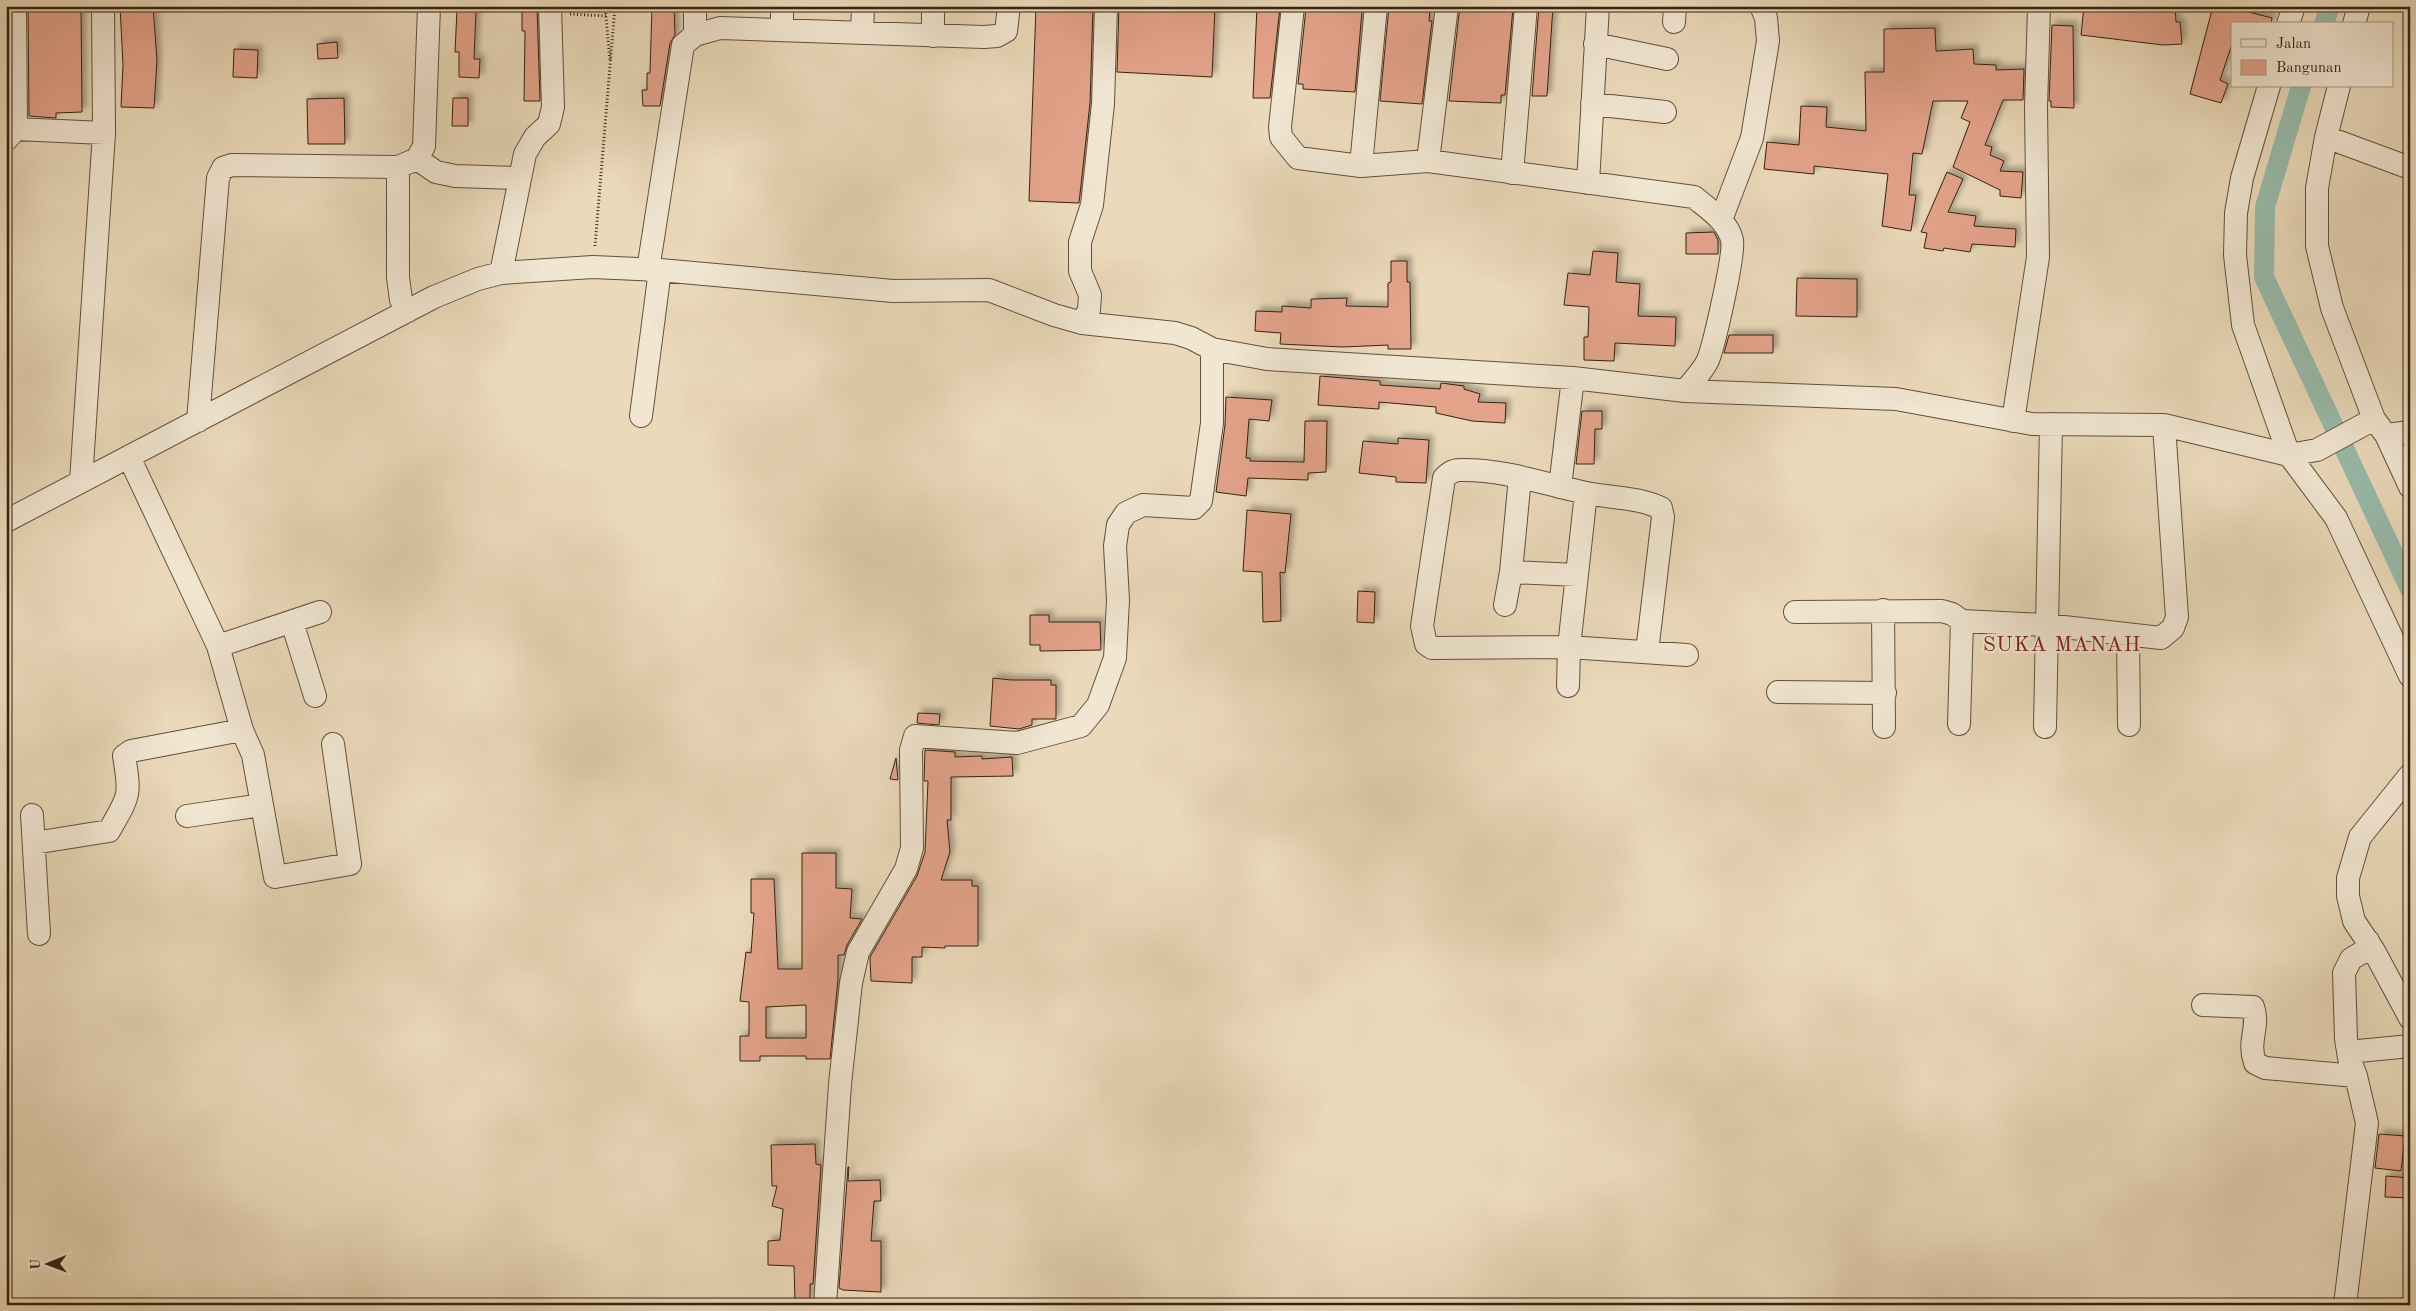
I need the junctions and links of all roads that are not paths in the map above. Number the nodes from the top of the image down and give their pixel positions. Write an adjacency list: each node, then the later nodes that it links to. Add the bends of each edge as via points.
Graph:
1 (15, 6): 27 (street)
2 (103, 6): 33 (street)
3 (428, 6): 37 (street, via 424,146)
4 (695, 6): 24 (street)
5 (782, 6): 22 (street)
6 (863, 6): 23 (street)
7 (933, 6): 25 (street)
8 (1009, 6): 25 (street, via 1006,31 997,36)
9 (1106, 6): 47 (street, via 1103,104 1092,205 1080,242 1080,271 1090,295 1089,310)
10 (1293, 6): 38 (street, via 1281,137 1298,158)
11 (1376, 6): 38 (street)
12 (1447, 6): 36 (street)
13 (1526, 6): 40 (street)
14 (1598, 6): 26 (street)
15 (1761, 6): 43 (street, via 1766,18 1768,41 1752,138)
16 (2039, 6): 53 (street, via 2036,107 2038,257)
17 (2294, 6): 20 (street)
18 (2359, 6): 21 (street)
19 (550, 10): 41 (street, via 553,107 549,124 535,137 525,154)
20 (2289, 22)
21 (2355, 22)
22 (782, 30): 23 (street); 24 (street, via 720,28)
23 (862, 33): 25 (street)
24 (695, 35): 44 (street, via 682,45)
25 (933, 36)
26 (1595, 44): 28 (street); 31 (street)
27 (11, 46): 34 (street)
28 (1667, 58)
29 (2268, 88): 58 (street, via 2242,178 2236,213 2235,255 2243,325)
30 (2338, 88): 35 (street)
31 (1592, 104): 32 (street); 42 (street)
32 (1665, 112)
33 (104, 133): 34 (street); 61 (street)
34 (11, 134)
35 (2326, 137): 39 (street); 56 (street, via 2315,207 2317,246 2332,308)
36 (1428, 161): 38 (street); 40 (street)
37 (407, 163): 41 (street, via 455,176); 46 (street, via 398,277 401,300); 52 (street, via 232,165 223,168 218,178)
38 (1361, 166)
39 (2410, 168)
40 (1512, 173): 42 (street)
41 (520, 178): 45 (street)
42 (1588, 183): 43 (street, via 1694,197)
43 (1721, 220): 50 (street, via 1732,240 1721,307 1708,361)
44 (654, 270): 45 (street, via 593,267); 47 (street, via 893,292 990,290); 51 (street)
45 (501, 273): 46 (street, via 478,279)
46 (408, 311): 52 (street)
47 (1082, 323): 48 (street, via 1175,334)
48 (1212, 349): 49 (street, via 1267,359); 103 (street, via 1212,423 1201,501 1194,508 1143,505 1126,513 1118,525 1114,658 1098,705 1075,729 1017,743 915,736 912,750 912,848 906,869 858,952 851,982)
49 (1573, 378): 50 (street); 62 (street)
50 (1685, 391): 53 (street, via 1896,398)
51 (641, 416)
52 (198, 421): 59 (street)
53 (2013, 421): 54 (street)
54 (2051, 424): 55 (street); 74 (street)
55 (2164, 425): 58 (street); 75 (street, via 2177,617 2173,628 2162,638)
56 (2380, 427): 57 (street); 58 (street, via 2350,433 2317,450); 63 (street)
57 (2410, 432)
58 (2288, 455): 80 (street, via 2336,518)
59 (129, 457): 61 (street); 76 (street)
60 (1520, 477): 62 (street); 66 (street); 77 (street, via 1458,470 1444,478 1422,626 1423,638 1432,648)
61 (81, 481): 65 (street)
62 (1560, 487): 64 (street)
63 (2410, 487)
64 (1586, 493): 67 (street); 78 (street, via 1651,503 1661,508 1663,517)
65 (6, 521)
66 (1511, 572): 67 (street); 68 (street)
67 (1577, 575): 77 (street)
68 (1506, 605)
69 (1883, 610): 71 (street); 72 (street, via 1942,611); 83 (street)
70 (320, 612): 73 (street)
71 (1795, 612)
72 (1962, 621): 74 (street); 85 (street)
73 (292, 622): 76 (street); 84 (street)
74 (2046, 625): 75 (street); 88 (street)
75 (2128, 635): 86 (street)
76 (218, 646): 89 (street)
77 (1569, 647): 78 (street); 81 (street)
78 (1647, 652): 79 (street)
79 (1687, 655)
80 (2410, 676)
81 (1568, 686)
82 (1778, 692): 83 (street)
83 (1885, 693): 87 (street)
84 (315, 696)
85 (1959, 724)
86 (2129, 725)
87 (1884, 727)
88 (2045, 727)
89 (242, 730): 92 (street, via 253,755); 95 (street, via 131,751 124,756 129,789 127,800 109,831)
90 (333, 744): 92 (street, via 350,864 275,877)
91 (2410, 775): 97 (street, via 2360,837 2351,860 2348,896 2354,921)
92 (262, 805): 94 (street)
93 (32, 815): 95 (street)
94 (187, 816)
95 (34, 843): 96 (street)
96 (39, 934)
97 (2368, 942): 99 (street); 101 (street, via 2366,950 2351,959 2344,973)
98 (2203, 1005): 102 (street, via 2253,1007 2256,1016 2250,1050 2254,1063 2265,1068)
99 (2410, 1018)
100 (2410, 1046): 101 (street)
101 (2348, 1052): 102 (street)
102 (2356, 1076): 104 (street, via 2368,1123)
103 (824, 1305)
104 (2345, 1305)

